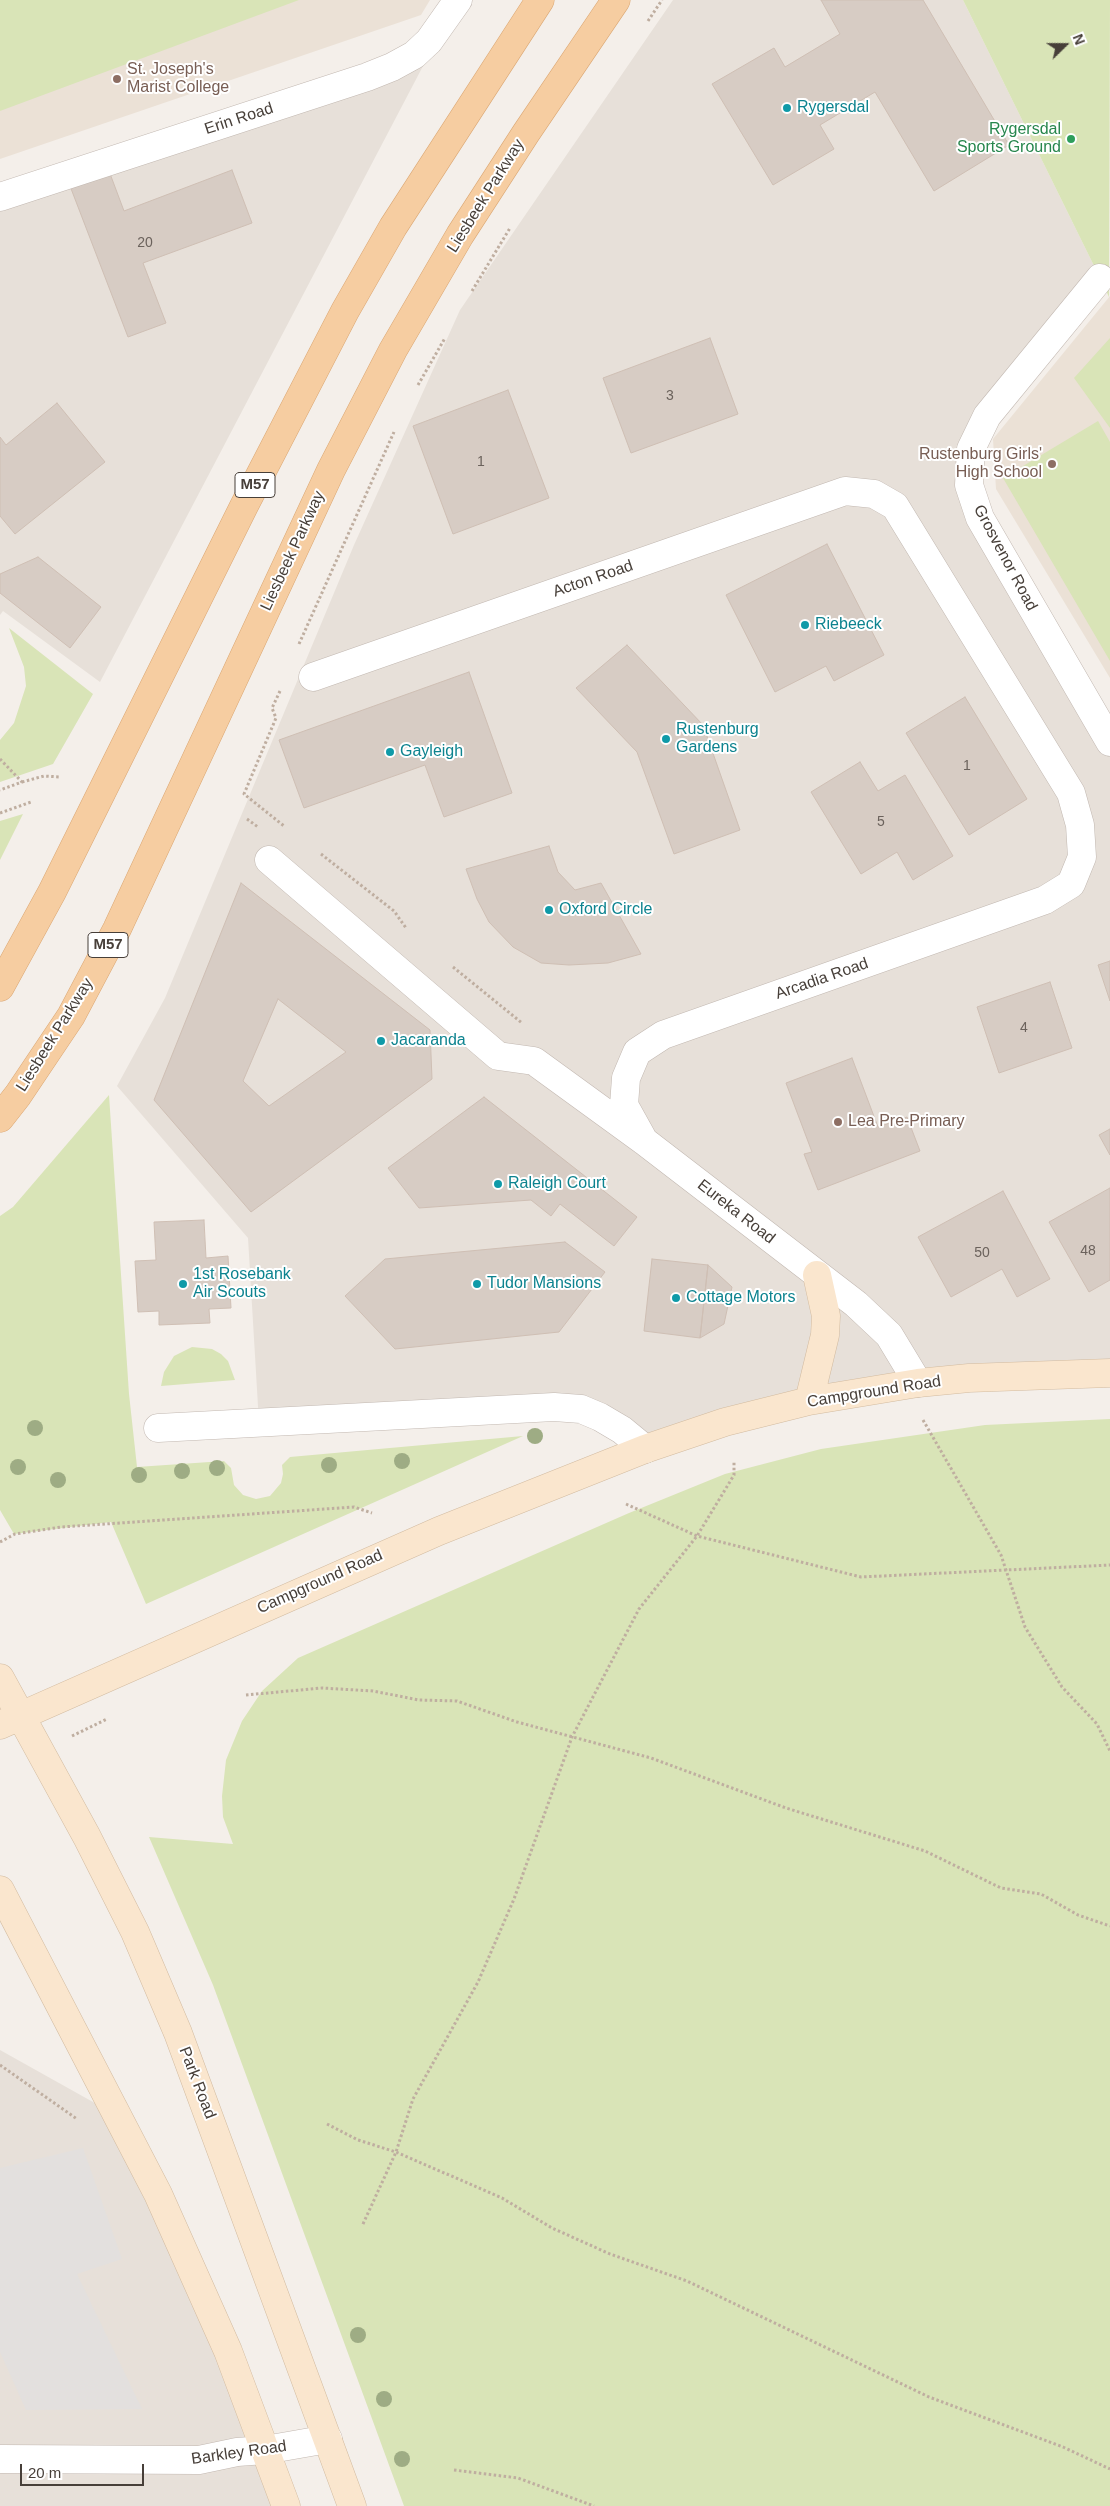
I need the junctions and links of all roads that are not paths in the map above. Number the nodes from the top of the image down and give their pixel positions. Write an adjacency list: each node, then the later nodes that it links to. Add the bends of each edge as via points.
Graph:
1 (540, 0): 10 (main road, M57, via 393,227 345,311 52,892)
2 (616, 0): 11 (main road, Liesbeek Parkway / M57, via 465,228 393,350 331,470 117,930 71,1016)
3 (457, 3): 4 (street, Erin Road, via 414,56 392,67)
4 (0, 197)
5 (1100, 278): 7 (street, Grosvenor Road, via 987,416 972,450 969,485 980,518)
6 (313, 677): 8 (street, Acton Road, via 845,492 874,494 895,506 911,530 1071,793 1080,826)
7 (1110, 742)
8 (1082, 857): 12 (street, Arcadia Road, via 1071,884 1045,900 663,1035 638,1052 626,1078 624,1105)
9 (269, 860): 12 (street, Eureka Road, via 498,1056 534,1061)
10 (0, 987)
11 (0, 1118)
12 (644, 1141): 13 (street, Eureka Road)
13 (817, 1275): 15 (street, Eureka Road, via 889,1334); 16 (main road, via 826,1316 825,1336)
14 (1110, 1373): 15 (main road, Campground Road)
15 (918, 1383): 16 (main road, Campground Road)
16 (809, 1401): 18 (main road, Campground Road, via 725,1422)
17 (158, 1428): 18 (street, via 554,1407 600,1416)
18 (645, 1449): 20 (main road, Campground Road, via 439,1531)
19 (0, 1678): 20 (main road, Park Road)
20 (11, 1720): 22 (main road, Park Road, via 135,1932 174,2024)
21 (0, 1890): 23 (main road, via 158,2194 228,2351)
22 (328, 2439): 23 (street, Barkley Road); 26 (main road, Park Road)
23 (265, 2450): 24 (street, Barkley Road, via 167,2462); 25 (main road)
24 (0, 2459)
25 (286, 2506)
26 (352, 2506)

